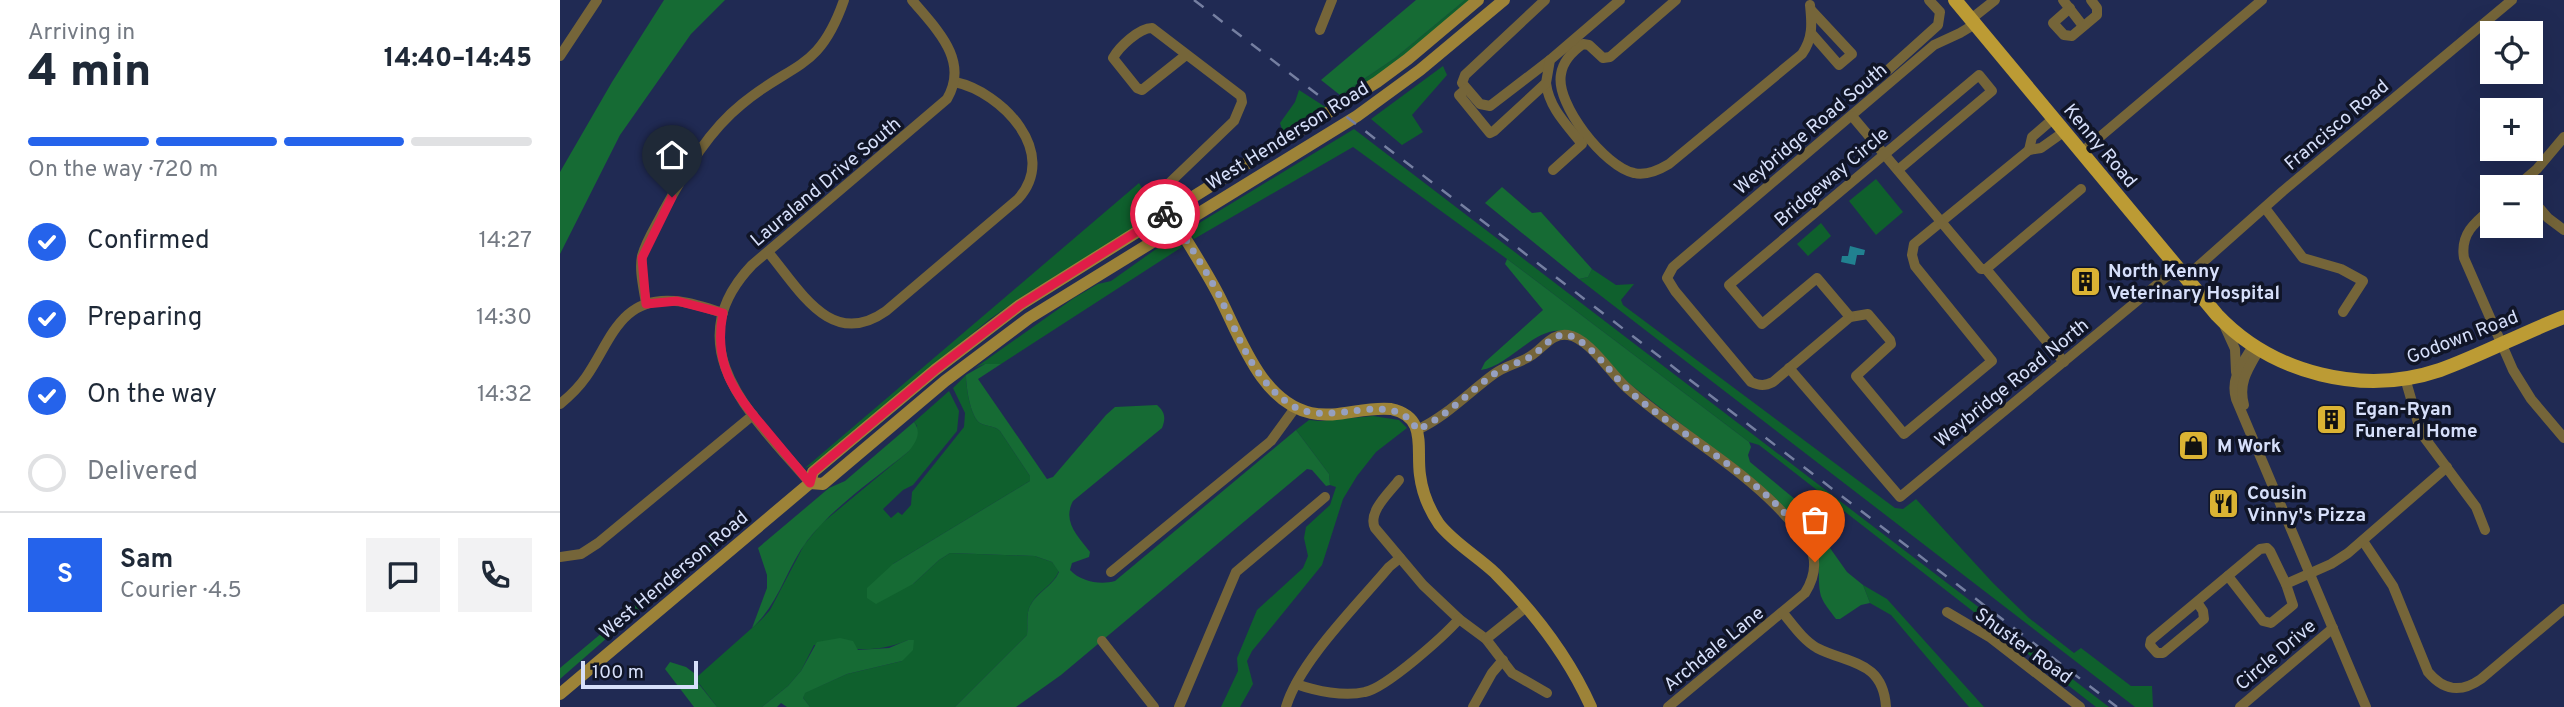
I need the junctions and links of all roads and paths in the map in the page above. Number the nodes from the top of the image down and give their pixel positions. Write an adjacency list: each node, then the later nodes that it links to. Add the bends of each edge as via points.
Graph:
1 (597, 0): 23 (street)
2 (844, 0): 50 (street, via 830,36 812,57 743,103 702,145 645,248 641,268)
3 (912, 0): 26 (street, via 949,47)
4 (1332, 0): 20 (street)
5 (1478, 0): 41 (main road, West Henderson Road, via 1377,82)
6 (1504, 0): 45 (main road, West Henderson Road, via 1367,109)
7 (1545, 0): 28 (street, via 1465,75 1462,83)
8 (1620, 0): 24 (street)
9 (1676, 0): 21 (street, via 1609,57 1603,58 1583,44 1565,62 1560,75 1563,97 1573,116 1608,160 1636,174 1656,172 1670,164 1802,54)
10 (1929, 0): 25 (street, via 1940,12 1938,25)
11 (1955, 0): 18 (main road, Kenny Road)
12 (1995, 0): 18 (street, Weybridge Road South)
13 (2091, 0): 19 (street, via 2097,15)
14 (2262, 0): 34 (street)
15 (2512, 0): 40 (street, Francisco Road)
16 (1811, 4): 21 (street); 21 (street, via 1852,54 1839,65)
17 (2066, 4): 19 (street); 19 (street, via 2053,23 2064,36 2072,36)
18 (1973, 22): 29 (street, Weybridge Road South, via 1934,45); 30 (main road, Kenny Road)
19 (2083, 26)
20 (1320, 30)
21 (1811, 33)
22 (1186, 55): 22 (street, via 1147,27 1114,58 1142,90); 41 (street, via 1238,92 1242,102 1227,128 1161,191)
23 (560, 56)
24 (1550, 60): 27 (street); 28 (street, via 1490,106 1480,104)
25 (1888, 70)
26 (955, 82): 47 (street, Lauraland Drive South, via 938,109); 47 (street, via 982,91 1025,135 1033,161 1026,192 886,311 855,326 836,322 817,310)
27 (1546, 83): 28 (street, via 1490,133 1460,95); 36 (street, via 1553,108 1582,144)
28 (1466, 89)
29 (1852, 116): 35 (street); 59 (street, Weybridge Road South, via 1668,271 1670,285 1751,382 1766,385)
30 (2054, 118): 31 (main road, Kenny Road); 33 (street, via 2032,137)
31 (2065, 131): 33 (street, via 2041,148); 34 (main road, Kenny Road)
32 (2564, 137): 38 (street)
33 (2029, 150): 44 (street)
34 (2082, 152): 49 (main road, Kenny Road)
35 (1885, 154): 37 (street); 37 (street, Bridgeway Circle, via 1979,75 1992,91); 54 (street, Bridgeway Circle, via 1729,285 1762,324 1817,278)
36 (1553, 170)
37 (1898, 170): 44 (street)
38 (2531, 175)
39 (2081, 189): 48 (street)
40 (2265, 208): 49 (street, Francisco Road); 51 (street, via 2303,258 2363,281)
41 (1169, 212): 45 (main road); 70 (main road, West Henderson Road, via 1020,305 813,472)
42 (2543, 212): 46 (street)
43 (2480, 218): 56 (street, via 2463,243 2464,258)
44 (1941, 221): 48 (street, via 1981,269); 54 (street, via 1914,244 1915,266 1992,361 1904,434 1856,376 1888,349 1890,340 1868,314)
45 (1177, 226): 63 (main road, via 1219,296 1246,354); 70 (main road, West Henderson Road, via 1029,318 823,484)
46 (2564, 230)
47 (768, 252): 52 (street, Lauraland Drive South, via 738,281)
48 (1986, 269): 58 (street)
49 (2181, 273): 53 (main road, Kenny Road); 58 (street, Weybridge Road North)
50 (646, 304): 52 (street, via 677,301); 62 (street, via 616,325 586,378)
51 (2343, 312)
52 (723, 313): 64 (street, via 722,362 733,390)
53 (2217, 315): 57 (main road, Kenny Road); 60 (street, Kenny Road, via 2235,349)
54 (1850, 317): 59 (street)
55 (2564, 317): 56 (main road, Godown Road)
56 (2501, 344): 61 (main road, Godown Road, via 2439,370); 67 (street, via 2531,399)
57 (2256, 348): 60 (street); 61 (main road, Godown Road, via 2291,365 2338,378); 65 (street, Kenny Road, via 2241,388)
58 (2064, 362): 59 (street, Weybridge Road North, via 1900,496)
59 (1789, 368)
60 (2236, 374): 65 (street, Kenny Road, via 2234,390)
61 (2405, 378): 68 (street, via 2421,433)
62 (560, 404)
63 (1295, 408): 66 (main road, via 1322,415 1391,409 1406,415); 76 (street, via 1271,441)
64 (753, 415): 70 (street); 74 (street, via 598,543 581,554)
65 (2246, 419): 77 (street, Kenny Road)
66 (1417, 430): 81 (main road, via 1420,480 1431,511); 84 (street, Archdale Lane, via 1445,415 1495,373 1529,358 1554,338 1575,337 1637,397 1772,501 1805,538 1815,562 1812,579 1805,593)
67 (2564, 438)
68 (2447, 467): 72 (street, via 2476,508); 73 (street)
69 (1399, 480): 75 (street, via 1372,518)
70 (810, 483): 92 (main road, West Henderson Road)
71 (1325, 498): 94 (street, via 1236,572)
72 (2485, 530)
73 (2363, 541): 77 (street); 82 (street, via 2393,586 2424,664 2441,684 2458,689 2481,680)
74 (561, 558)
75 (1400, 558): 85 (street); 90 (street, via 1321,648)
76 (1111, 572)
77 (2311, 573): 79 (street); 86 (street, Kenny Road)
78 (2228, 576): 79 (street, via 2267,548); 79 (street, via 2268,623 2293,604); 80 (street)
79 (2287, 584)
80 (2197, 603): 80 (street, via 2151,640 2157,653 2202,622 2203,611)
81 (1526, 607): 87 (street); 97 (main road, via 1564,659)
82 (2564, 609)
83 (1947, 612): 100 (street, Shuster Road, via 1991,638)
84 (1783, 613): 98 (street, Archdale Lane); 99 (street, via 1809,642 1869,670 1884,693)
85 (1459, 619): 87 (street); 90 (street, via 1429,648 1367,692 1315,691)
86 (2333, 628): 101 (street, Circle Drive); 102 (street, Kenny Road)
87 (1486, 639): 89 (street)
88 (1102, 641): 93 (street)
89 (1503, 660): 91 (street, via 1517,676); 96 (street)
90 (1296, 684): 95 (street)
91 (1547, 693)
92 (560, 694)
93 (1154, 707)
94 (1179, 707)
95 (1286, 707)
96 (1473, 707)
97 (1591, 707)
98 (1668, 707)
99 (1886, 707)
100 (2080, 707)
101 (2240, 707)
102 (2366, 707)

